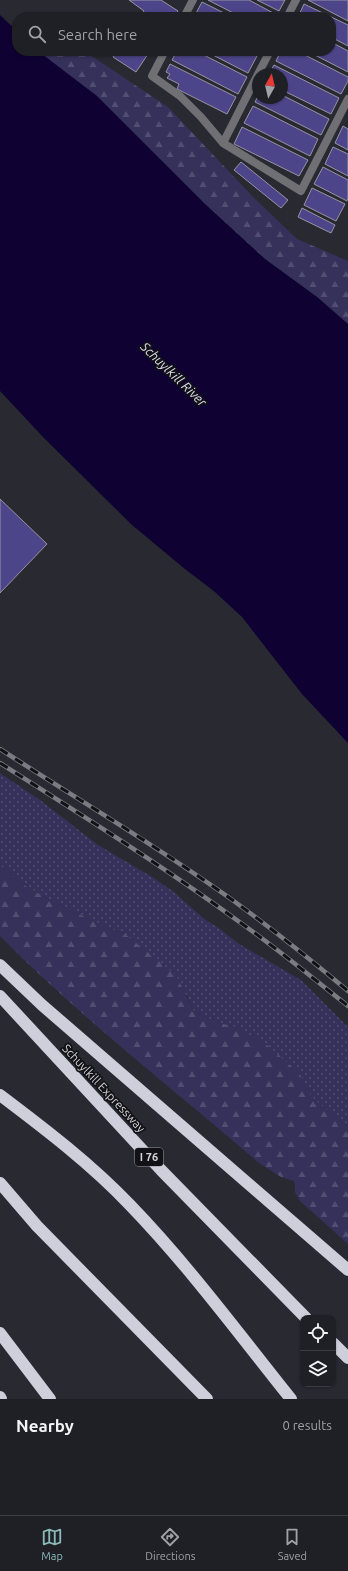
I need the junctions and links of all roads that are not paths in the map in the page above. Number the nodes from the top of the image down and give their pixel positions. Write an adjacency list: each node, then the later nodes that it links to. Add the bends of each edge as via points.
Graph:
1 (193, 0): 3 (lane)
2 (296, 0): 4 (lane)
3 (187, 12)
4 (290, 12)
5 (162, 56): 10 (lane, via 152,76 180,96 202,117)
6 (267, 56): 7 (lane)
7 (261, 68)
8 (252, 86): 10 (lane)
9 (348, 99): 10 (lane, via 301,191)
10 (223, 143)
11 (0, 965): 15 (highway, via 42,1005)
12 (0, 996): 16 (highway, Schuylkill Expressway / I 76, via 161,1170)
13 (0, 1095): 22 (highway, via 88,1165 130,1204)
14 (0, 1183): 21 (highway, via 37,1226)
15 (348, 1270)
16 (303, 1315)
17 (0, 1333): 20 (highway)
18 (336, 1346): 19 (highway)
19 (348, 1358)
20 (50, 1399)
21 (207, 1399)
22 (291, 1399)

